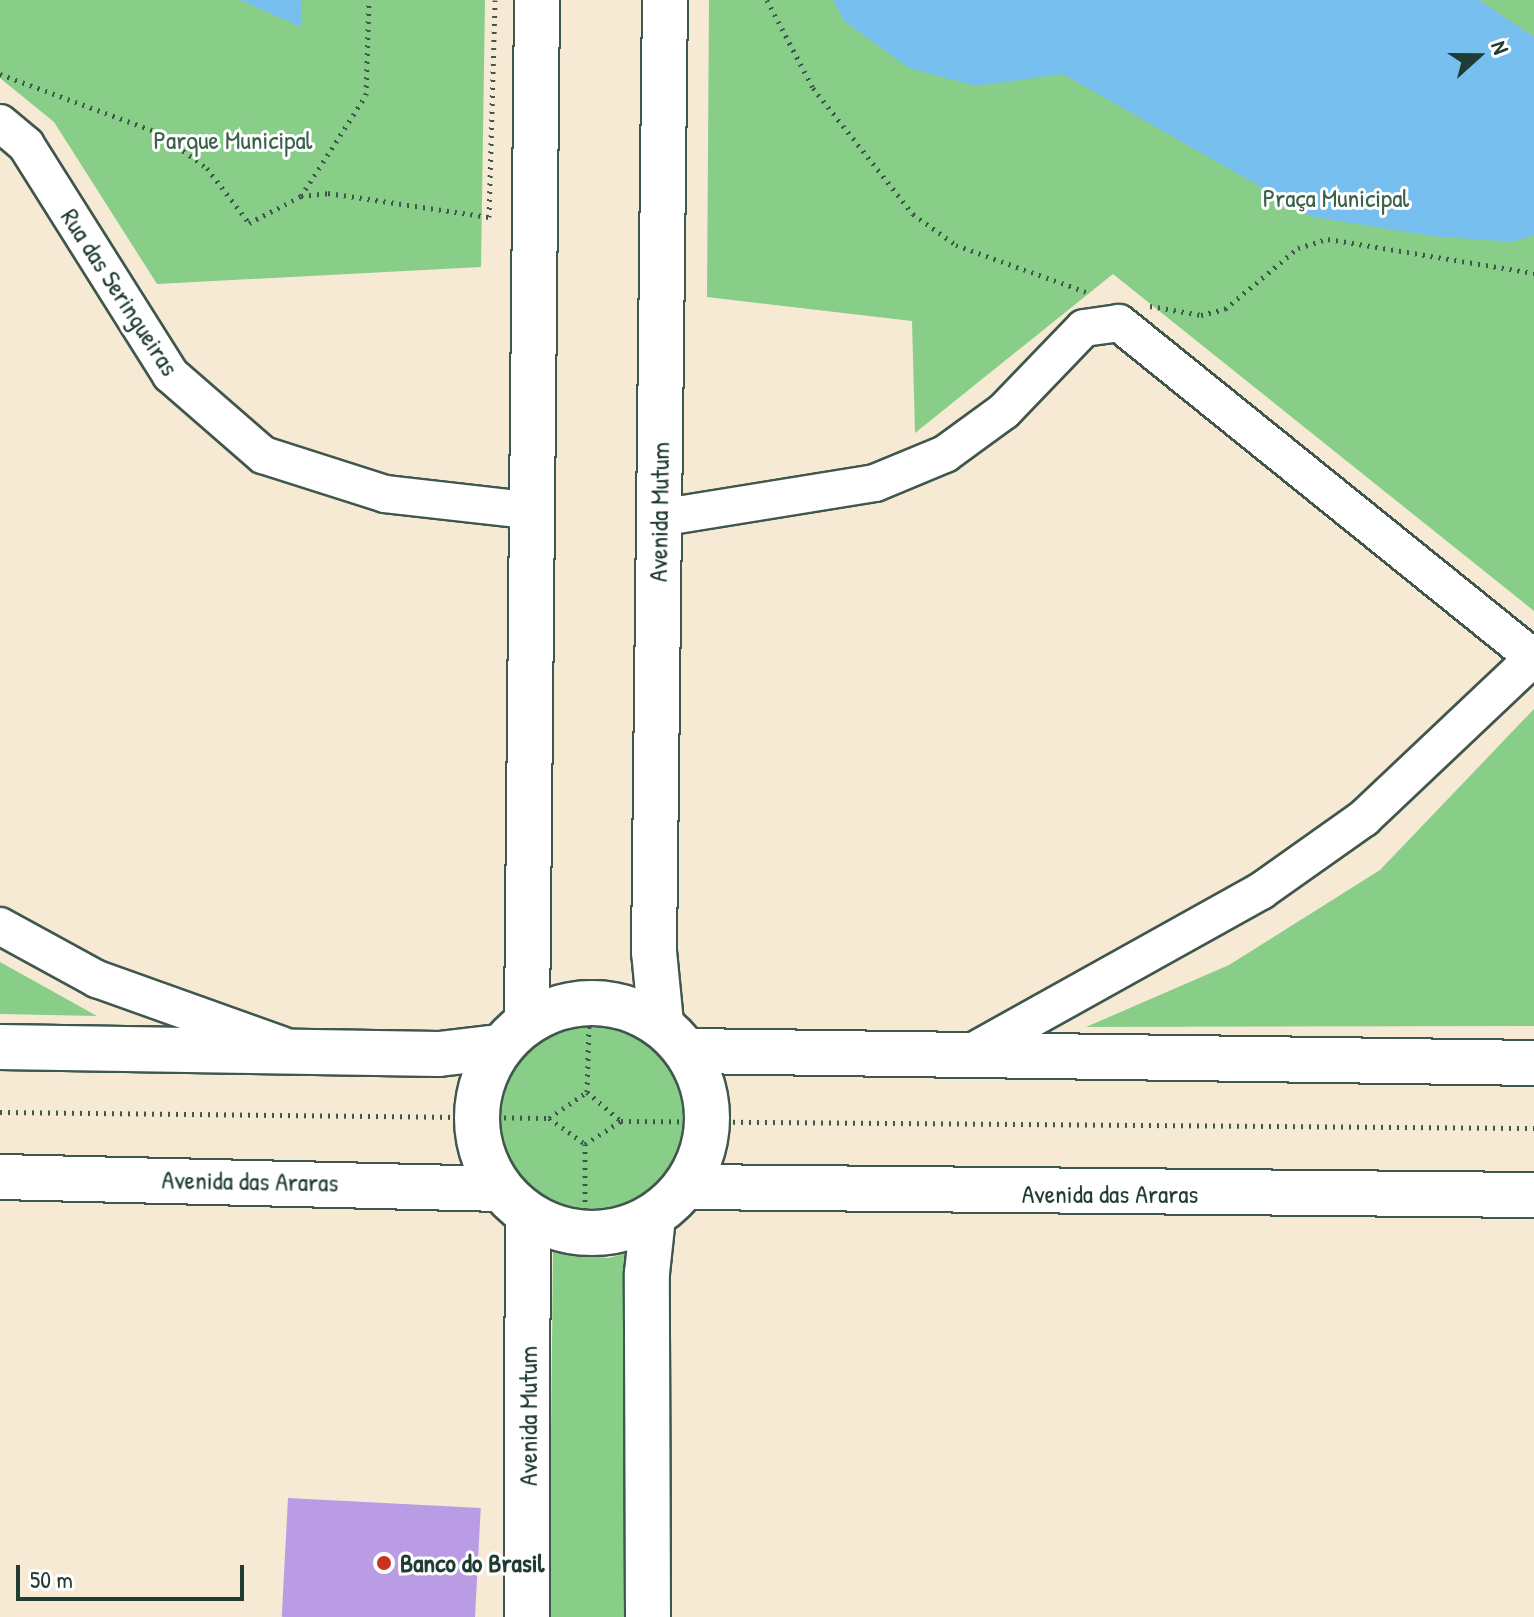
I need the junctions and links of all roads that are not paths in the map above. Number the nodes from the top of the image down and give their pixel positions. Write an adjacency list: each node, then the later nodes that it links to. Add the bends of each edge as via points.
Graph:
1 (537, 0): 4 (street)
2 (665, 0): 5 (street, Avenida Mutum)
3 (0, 123): 4 (street, Rua das Seringueiras, via 26,145 171,375 263,455 385,494)
4 (534, 511): 8 (street)
5 (659, 518): 6 (street, via 875,483 945,454 1004,411 1084,328 1119,323); 9 (street, Avenida Mutum, via 654,952)
6 (1533, 658): 12 (street, via 1364,818 1261,891)
7 (0, 926): 11 (street, via 97,979)
8 (513, 1034): 9 (street, via 559,1005 594,1001); 11 (street, via 439,1054); 17 (street, via 482,1080 476,1118 482,1155)
9 (674, 1037): 12 (street); 15 (street, Avenida Mutum, via 706,1095 705,1143)
10 (0, 1047): 11 (street)
11 (302, 1052)
12 (970, 1053): 13 (street)
13 (1534, 1063)
14 (0, 1177): 17 (street, Avenida das Araras)
15 (687, 1187): 16 (street, Avenida das Araras); 18 (street)
16 (1534, 1195)
17 (514, 1202): 18 (street, Avenida das Araras, via 590,1235); 19 (street, Avenida Mutum)
18 (653, 1217): 20 (street, via 647,1273)
19 (527, 1617)
20 (648, 1617)

